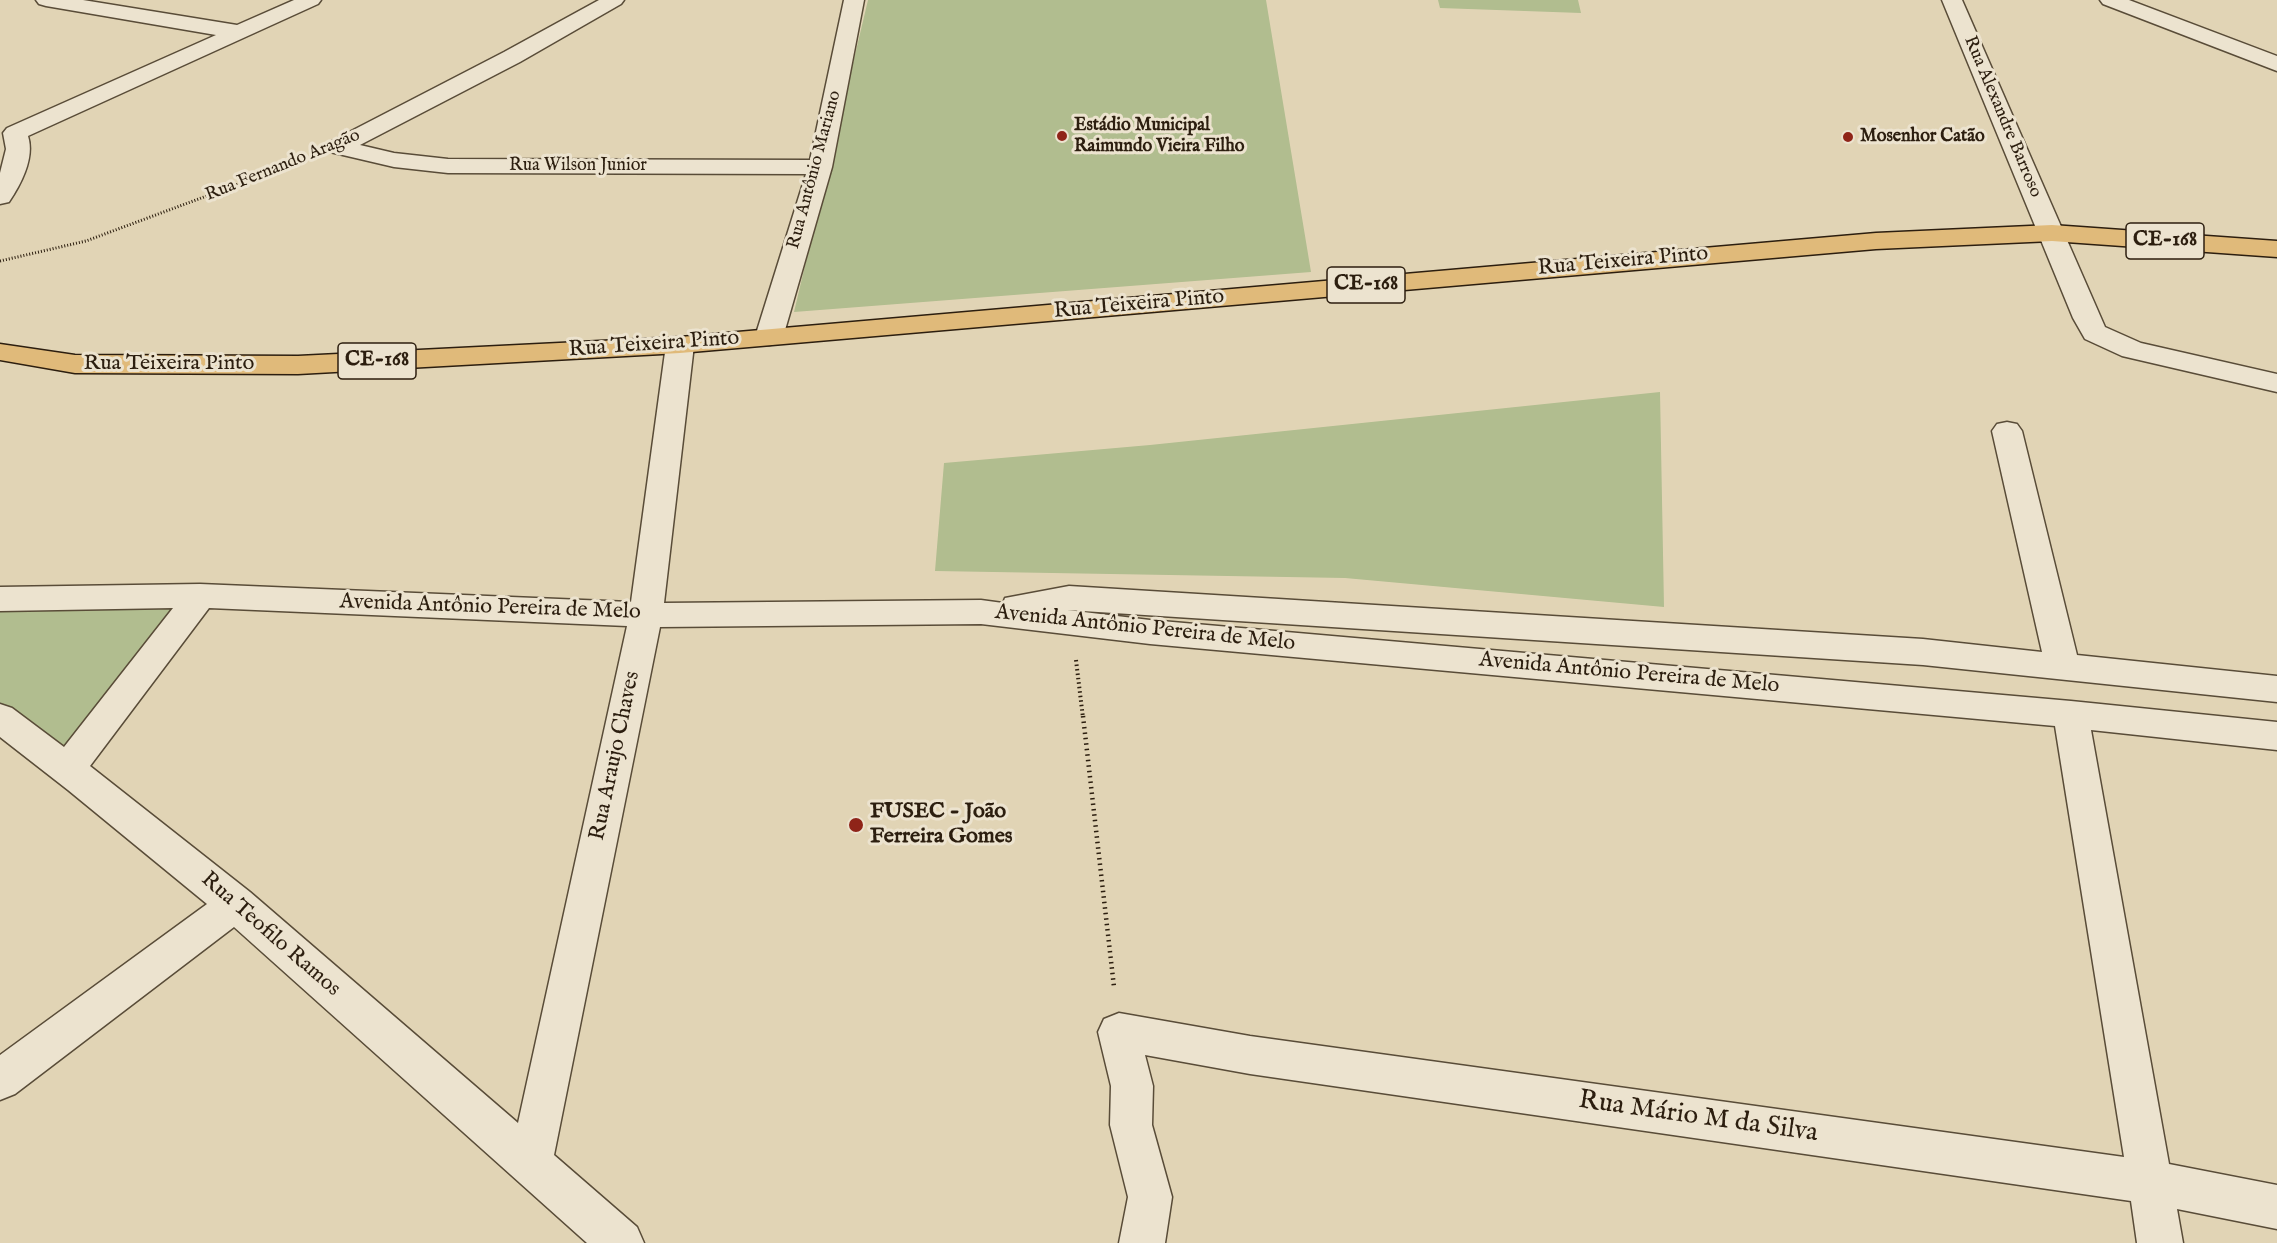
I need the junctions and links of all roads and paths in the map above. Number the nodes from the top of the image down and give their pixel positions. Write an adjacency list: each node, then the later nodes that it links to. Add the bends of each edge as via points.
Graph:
1 (46, 0): 7 (street)
2 (311, 0): 7 (street)
3 (615, 0): 10 (street, Rua Fernando Aragão)
4 (854, 0): 11 (street, Rua Antônio Mariano)
5 (1952, 0): 13 (street, Rua Alexandre Barroso)
6 (2110, 0): 8 (street)
7 (238, 32): 9 (street)
8 (2277, 64)
9 (7, 131): 12 (street, via 19,141 18,152 12,176)
10 (338, 147): 11 (street, Rua Wilson Junior, via 394,160 448,166); 15 (path, Rua Fernando Aragão, via 86,241)
11 (820, 167): 16 (street, Rua Antônio Mariano)
12 (0, 197)
13 (2052, 233): 14 (main road, Rua Teixeira Pinto / CE-168); 16 (main road, Rua Teixeira Pinto / CE-168, via 1784,248); 19 (street, Rua Alexandre Barroso, via 2095,333 2132,350)
14 (2277, 249)
15 (0, 261)
16 (769, 337): 17 (main road, Rua Teixeira Pinto / CE-168)
17 (680, 345): 18 (main road, Rua Teixeira Pinto / CE-168, via 264,365 75,364); 24 (street, Rua Araujo Chaves)
18 (0, 352)
19 (2277, 383)
20 (2007, 431): 27 (street)
21 (200, 596): 22 (street, Avenida Antônio Pereira de Melo); 24 (street, Avenida Antônio Pereira de Melo); 35 (street)
22 (0, 599)
23 (981, 612): 24 (street, Avenida Antônio Pereira de Melo); 25 (street, Avenida Antônio Pereira de Melo); 26 (street, Avenida Antônio Pereira de Melo, via 1069,598)
24 (646, 615): 39 (street, Rua Araujo Chaves)
25 (1072, 624): 30 (street, Avenida Antônio Pereira de Melo); 37 (path)
26 (1923, 652): 27 (street, Avenida Antônio Pereira de Melo); 30 (street, via 1915,669 1918,681)
27 (2062, 665): 28 (street, Avenida Antônio Pereira de Melo)
28 (2169, 677): 29 (street, Avenida Antônio Pereira de Melo); 33 (street, via 2186,702)
29 (2277, 689)
30 (1938, 702): 31 (street, Avenida Antônio Pereira de Melo)
31 (2071, 714): 33 (street, Avenida Antônio Pereira de Melo); 40 (street)
32 (0, 718): 35 (street, Rua Teofilo Ramos)
33 (2182, 725): 34 (street, Avenida Antônio Pereira de Melo)
34 (2277, 736)
35 (68, 769): 36 (street, Rua Teofilo Ramos)
36 (236, 904): 38 (street); 39 (street, Rua Teofilo Ramos)
37 (1119, 1032): 40 (street, Rua Mário M da Silva, via 1240,1054); 43 (street, via 1132,1086 1131,1125 1150,1197)
38 (0, 1080)
39 (531, 1163): 42 (street, Rua Teofilo Ramos)
40 (2149, 1182): 41 (street, Rua Mário M da Silva); 44 (street)
41 (2277, 1207)
42 (621, 1243)
43 (1142, 1243)
44 (2160, 1243)

